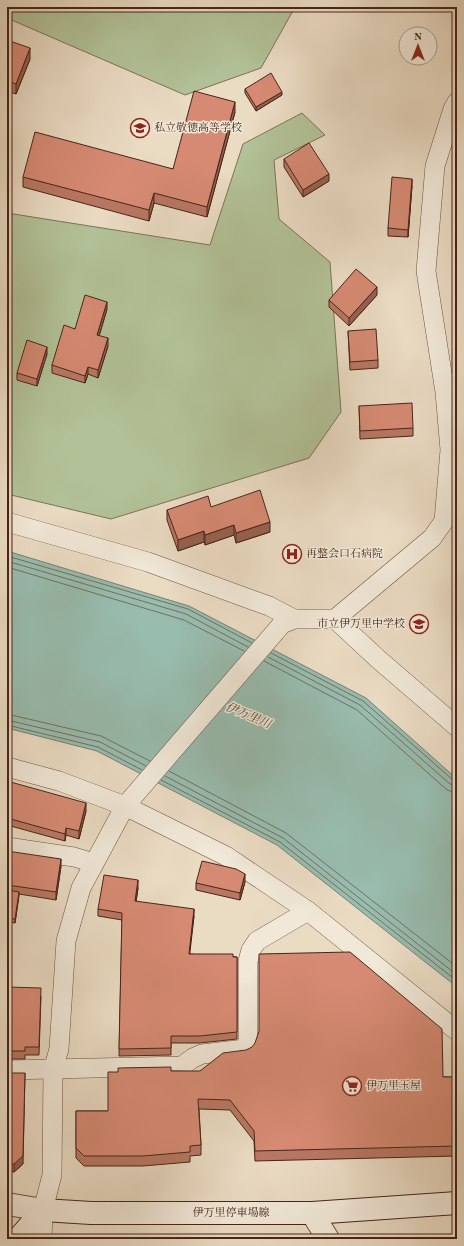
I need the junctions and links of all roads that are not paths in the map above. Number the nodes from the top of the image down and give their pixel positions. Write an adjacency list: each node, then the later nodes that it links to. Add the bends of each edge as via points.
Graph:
1 (457, 102): 3 (street, via 434,166 426,271 446,392 449,442 444,521 432,538)
2 (7, 522): 4 (street, via 148,562 269,606)
3 (335, 619): 4 (street); 5 (street)
4 (288, 622): 7 (street)
5 (457, 727)
6 (7, 767): 7 (street)
7 (131, 800): 9 (street); 10 (street, via 226,856)
8 (7, 847): 9 (street, via 74,857)
9 (94, 863): 13 (street, via 81,888 66,941 59,1050)
10 (308, 911): 11 (street); 13 (street, via 257,941 250,950 248,1041 245,1049 202,1054 182,1066)
11 (457, 1031)
12 (7, 1070): 13 (street)
13 (53, 1070): 16 (street, via 52,1175)
14 (457, 1203): 17 (main road, 伊万里停車場線)
15 (7, 1204): 16 (main road, 伊万里停車場線)
16 (43, 1210): 17 (main road, 伊万里停車場線, via 91,1213); 18 (main road); 19 (street)
17 (312, 1213): 20 (main road)
18 (18, 1239)
19 (42, 1239)
20 (328, 1239)

